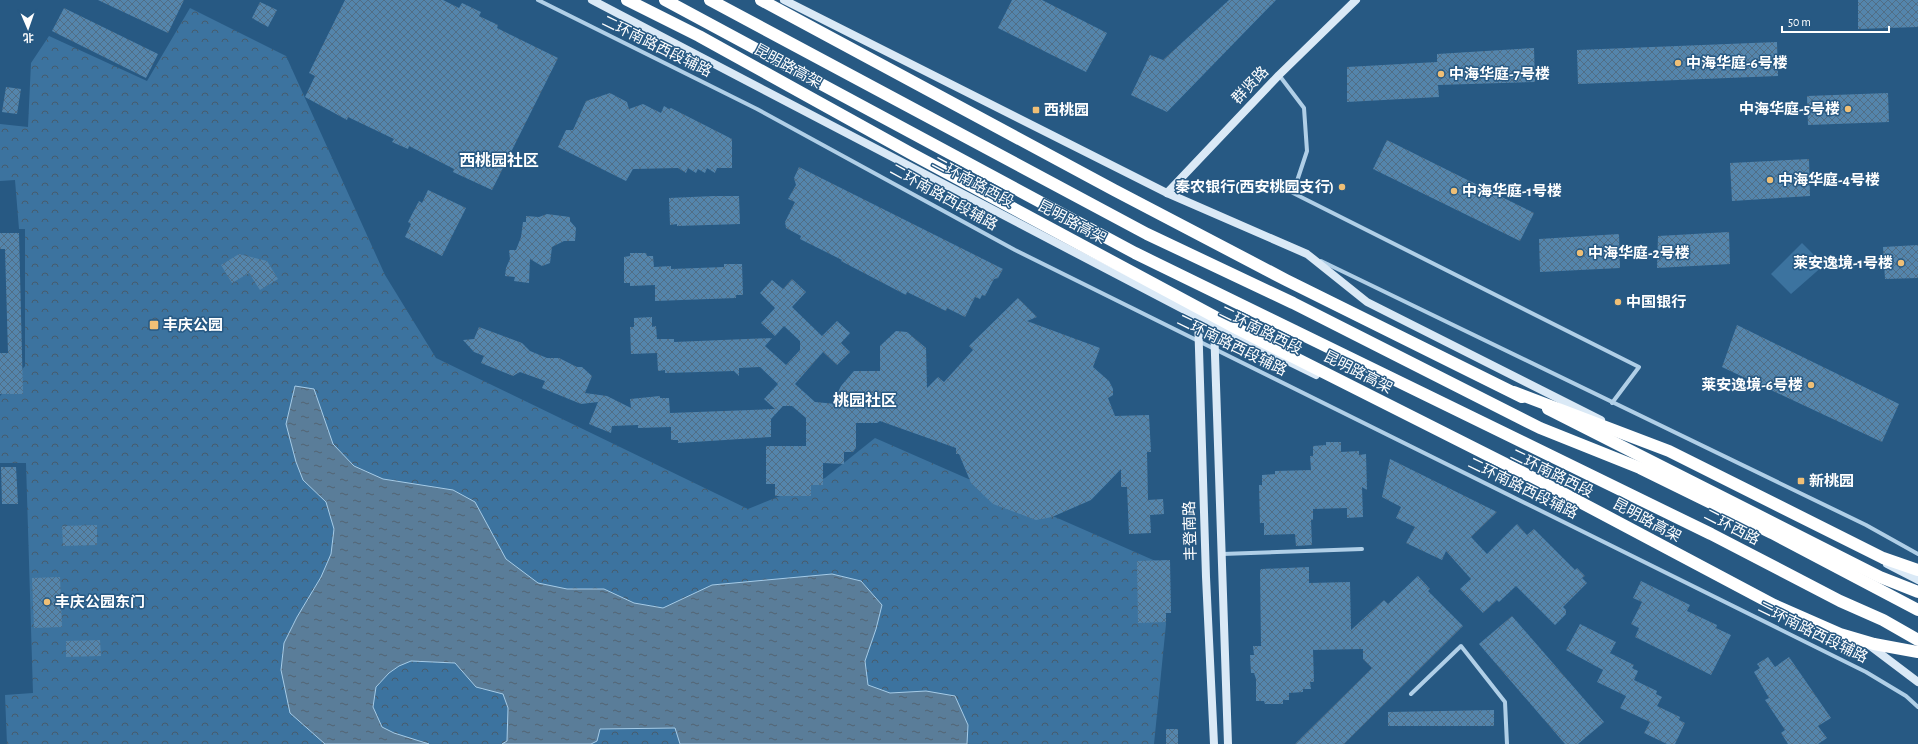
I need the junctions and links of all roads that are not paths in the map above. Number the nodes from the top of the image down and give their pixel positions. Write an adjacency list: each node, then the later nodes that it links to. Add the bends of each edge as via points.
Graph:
1 (538, 0): 14 (street, 二环南路西段辅路, via 757,109 1016,250)
2 (592, 0): 12 (main road, 二环南路西段)
3 (627, 0): 27 (highway, 昆明路高架, bridge, via 699,36 1236,328 1563,493 1774,605 1840,634)
4 (665, 0): 18 (highway, 二环南路西段, via 1136,253)
5 (710, 0): 25 (highway, 二环西路, via 1147,234 1293,303 1540,428 1640,468 1772,533)
6 (761, 0): 16 (highway, via 1224,247)
7 (784, 0): 10 (main road)
8 (1356, 0): 9 (main road, 群贤路)
9 (1279, 75): 10 (main road, 群贤路); 17 (street, via 1304,108 1306,150 1293,193 1639,368)
10 (1167, 193): 11 (main road)
11 (1307, 254): 17 (street); 23 (main road, via 1367,302)
12 (1198, 318): 13 (main road, 二环南路西段); 14 (main road, 丰登南路)
13 (1214, 325): 15 (main road, 丰登南路); 28 (main road, 二环南路西段, via 1862,640)
14 (1198, 341): 15 (street, 二环南路西段辅路); 31 (main road, 丰登南路)
15 (1214, 349): 20 (main road, 丰登南路); 30 (street, 二环南路西段辅路, via 1866,672 1906,696)
16 (1514, 392): 22 (highway, bridge, via 1669,451 1883,558); 24 (highway, bridge, via 1880,577)
17 (1612, 404): 21 (street, via 1866,525)
18 (1529, 445): 26 (highway, 二环西路, via 1712,534)
19 (1362, 549): 20 (street)
20 (1221, 554): 32 (main road, 丰登南路)
21 (1918, 554)
22 (1918, 570)
23 (1918, 580)
24 (1918, 592)
25 (1918, 610)
26 (1918, 640)
27 (1918, 652)
28 (1918, 682)
29 (1411, 694): 33 (street, via 1461,646 1505,702)
30 (1918, 707)
31 (1214, 744)
32 (1228, 744)
33 (1506, 744)

